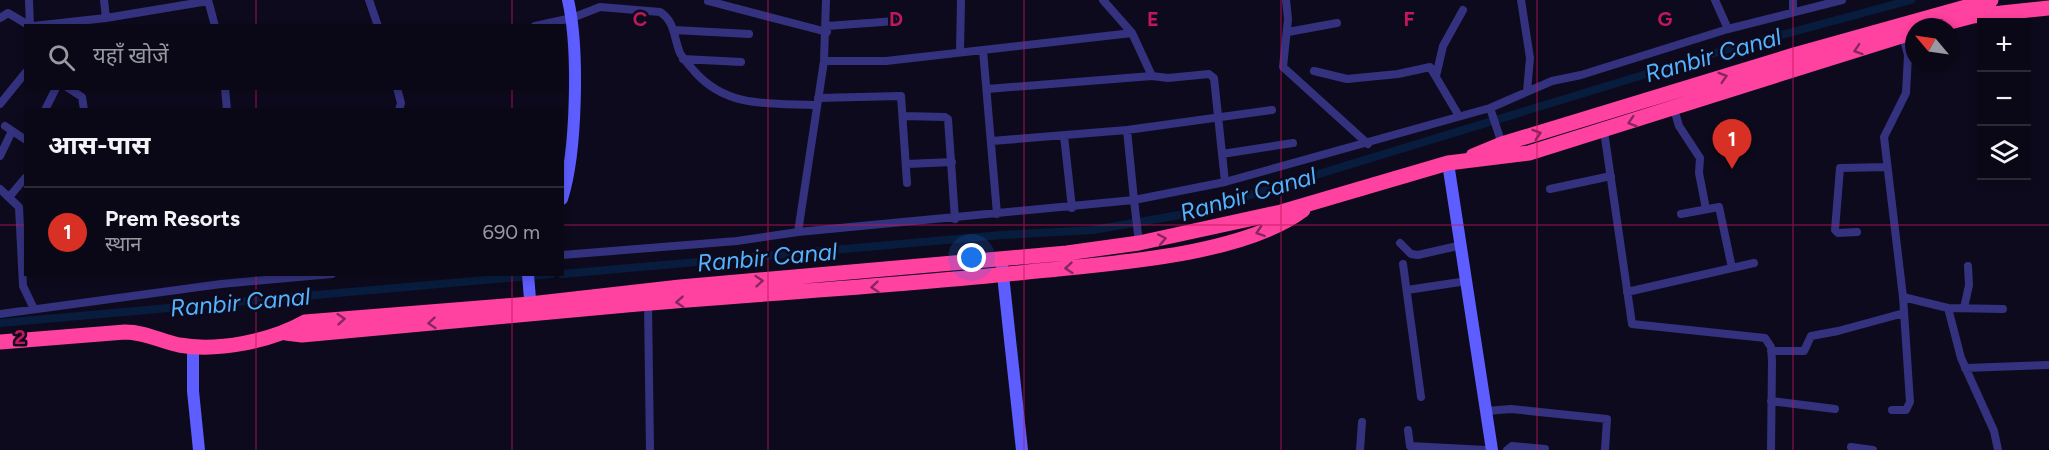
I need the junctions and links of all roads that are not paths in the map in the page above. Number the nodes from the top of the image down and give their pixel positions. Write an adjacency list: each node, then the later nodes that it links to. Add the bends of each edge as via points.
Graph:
1 (29, 0): 26 (street)
2 (104, 0): 20 (street)
3 (208, 0): 20 (street); 28 (street)
4 (369, 0): 29 (street)
5 (567, 0): 21 (street)
6 (826, 0): 31 (street)
7 (961, 0): 39 (street)
8 (1103, 0): 35 (street)
9 (1286, 0): 34 (street)
10 (1521, 0): 53 (street, via 1530,58)
11 (1715, 0): 32 (street)
12 (1793, 0): 18 (street)
13 (1842, 0): 18 (street)
14 (1991, 0): 73 (highway, one-way to 14)
15 (708, 1): 31 (street)
16 (1463, 10): 47 (street, via 1443,46)
17 (2044, 10): 22 (highway, via 1990,13)
18 (1793, 12): 32 (street)
19 (0, 18): 25 (street, via 8,13)
20 (106, 18): 27 (street)
21 (572, 18): 30 (street); 33 (street, via 600,7 657,12 664,15); 86 (street, via 571,159)
22 (1959, 20)
23 (896, 21): 31 (street)
24 (1337, 23): 34 (street)
25 (27, 24)
26 (31, 24)
27 (50, 24)
28 (214, 24)
29 (377, 24)
30 (544, 24)
31 (827, 29): 41 (street)
32 (1728, 29): 53 (street)
33 (674, 30): 36 (street); 40 (street)
34 (1288, 32): 72 (street, via 1282,62 1287,73)
35 (1132, 33): 38 (street); 46 (street)
36 (749, 34)
37 (1905, 35): 60 (highway, one-way to 60)
38 (983, 50): 39 (street); 48 (street)
39 (960, 52): 41 (street, via 886,61)
40 (683, 59): 42 (street); 54 (street, via 706,84 730,98 755,102)
41 (824, 61): 54 (street)
42 (741, 62)
43 (1314, 71): 47 (street, via 1347,79 1398,74 1428,66)
44 (1907, 72): 79 (street, via 1906,93 1884,134)
45 (24, 74): 55 (street)
46 (1152, 76): 48 (street); 65 (street, via 1211,74)
47 (1436, 76): 64 (street)
48 (987, 89): 70 (street)
49 (55, 90): 56 (street)
50 (71, 90): 57 (street, via 82,97)
51 (225, 90): 58 (street)
52 (398, 90): 59 (street)
53 (1527, 91): 62 (street)
54 (818, 101): 63 (street, via 898,95 902,97); 95 (street)
55 (0, 104)
56 (46, 108)
57 (84, 108)
58 (227, 108)
59 (400, 108)
60 (1674, 109): 67 (highway, one-way to 67); 91 (street, via 1679,126 1700,158)
61 (1272, 110): 65 (street)
62 (1492, 112): 64 (street); 73 (street)
63 (904, 116): 76 (street, via 947,118); 78 (street)
64 (1459, 116): 72 (street)
65 (1220, 119): 66 (street); 74 (street)
66 (1127, 130): 68 (street); 88 (street)
67 (1604, 131): 77 (highway, via 1513,157); 80 (street)
68 (1064, 136): 70 (street); 90 (street)
69 (24, 139): 75 (street, via 9,129)
70 (992, 141): 92 (street)
71 (1293, 143): 74 (street)
72 (1368, 144): 82 (street)
73 (1502, 144): 77 (highway)
74 (1222, 154): 82 (street)
75 (0, 156)
76 (952, 162): 78 (street); 94 (street)
77 (1455, 162): 89 (highway); 99 (street)
78 (907, 164): 83 (street)
79 (1887, 166): 96 (street, via 1840,168 1835,230); 113 (street)
80 (1611, 176): 85 (street); 112 (street)
81 (24, 179): 87 (street)
82 (1225, 182): 88 (street)
83 (907, 183)
84 (0, 189): 87 (street)
85 (1550, 189)
86 (564, 190)
87 (10, 196): 117 (street, via 19,207 23,286)
88 (1134, 200): 90 (street); 97 (street)
89 (1315, 203): 97 (highway, one-way to 89); 106 (highway, one-way to 106, via 1284,224 1228,243 1108,265)
90 (1072, 208): 92 (street)
91 (1706, 209): 93 (street); 105 (street, via 1720,208)
92 (997, 214): 94 (street)
93 (1682, 214)
94 (955, 219): 95 (street)
95 (798, 232): 100 (street, via 737,242)
96 (1857, 232)
97 (1139, 237): 101 (highway)
98 (1400, 243): 99 (street, via 1411,254 1418,255)
99 (1462, 245): 110 (street)
100 (564, 255)
101 (1002, 258): 106 (street); 118 (highway, one-way to 101)
102 (1754, 263): 105 (street)
103 (1403, 264): 111 (street)
104 (1968, 266): 116 (street)
105 (1732, 268): 112 (street)
106 (1003, 275): 114 (highway, one-way to 114); 139 (street)
107 (286, 276): 108 (street)
108 (240, 278): 117 (street)
109 (528, 281): 118 (street)
110 (1467, 281): 111 (street); 129 (street)
111 (1407, 290): 127 (street)
112 (1627, 292): 124 (street, via 1635,326 1758,335 1768,341)
113 (1903, 297): 115 (street); 120 (street)
114 (648, 304): 118 (highway); 138 (street)
115 (1948, 308): 116 (street); 126 (street)
116 (1964, 308): 119 (street)
117 (34, 309): 121 (street)
118 (531, 309): 123 (highway)
119 (2003, 309)
120 (1904, 313): 124 (street, via 1810,336 1804,351); 131 (street, via 1909,406 1906,410)
121 (0, 314)
122 (0, 342): 123 (highway, via 135,332)
123 (193, 346): 137 (street)
124 (1771, 351): 128 (street)
125 (2049, 365): 126 (street)
126 (1965, 368): 147 (street, via 1994,430)
127 (1421, 396)
128 (1771, 401): 130 (street); 145 (street)
129 (1492, 410): 142 (street); 144 (street, via 1546,411 1607,419)
130 (1835, 410)
131 (1892, 410)
132 (1362, 422): 140 (street)
133 (1408, 430): 135 (street, via 1408,444)
134 (1851, 447): 146 (street)
135 (1416, 448): 141 (street)
136 (1545, 449): 143 (street, via 1512,446)
137 (199, 450)
138 (650, 450)
139 (1022, 450)
140 (1360, 450)
141 (1486, 450)
142 (1492, 450)
143 (1507, 450)
144 (1605, 450)
145 (1771, 450)
146 (1873, 450)
147 (1998, 450)

